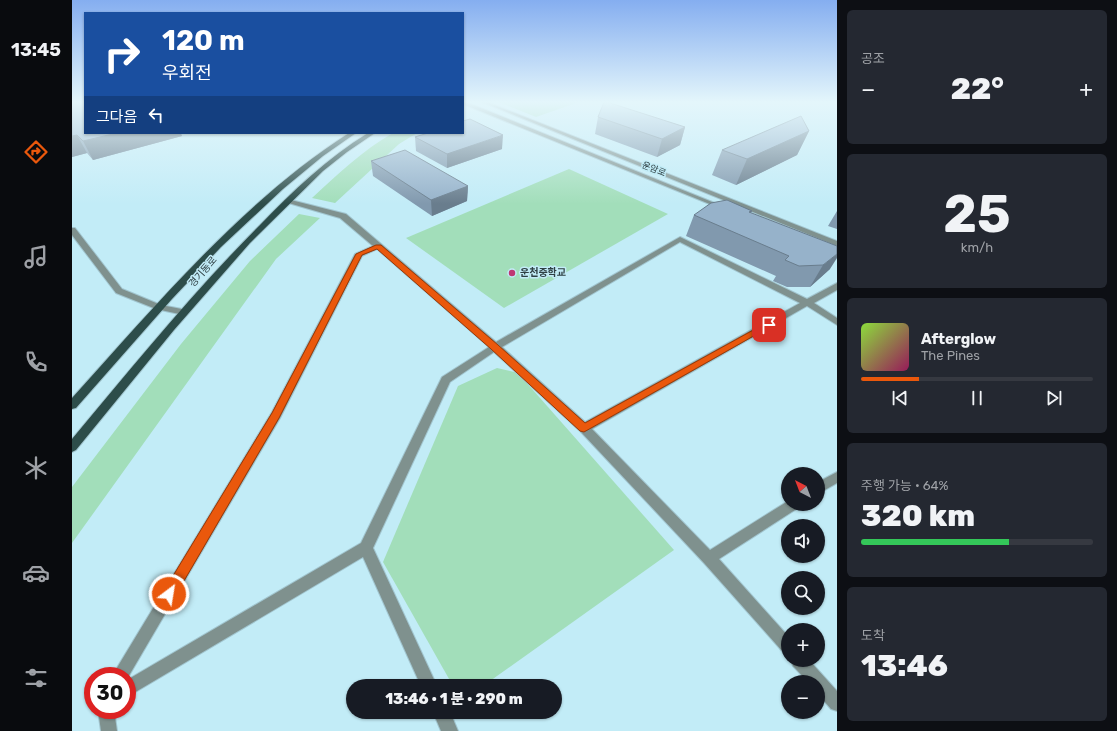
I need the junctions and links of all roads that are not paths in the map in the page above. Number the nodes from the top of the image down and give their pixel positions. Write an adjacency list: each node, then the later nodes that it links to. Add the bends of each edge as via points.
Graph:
1 (349, 136): 12 (main road, 경기동로, via 296,175 242,222)
2 (367, 136): 5 (main road, 경기동로, via 342,152)
3 (548, 136): 6 (street, 운암로)
4 (569, 136): 8 (street, 운암로)
5 (287, 201): 9 (street, via 343,216); 13 (main road, 경기동로, via 217,273)
6 (733, 211)
7 (72, 230): 12 (street, via 119,291)
8 (837, 244)
9 (378, 246): 15 (street); 25 (street, via 359,254 276,415)
10 (837, 286): 11 (street)
11 (808, 303): 14 (street); 15 (street, via 680,239); 17 (street)
12 (159, 307): 13 (street); 16 (main road, 경기동로)
13 (184, 312): 18 (main road, 경기동로)
14 (837, 322)
15 (495, 347): 17 (street); 22 (street, via 446,380)
16 (72, 405)
17 (584, 428): 23 (street)
18 (72, 447)
19 (837, 477): 20 (street)
20 (825, 485)
21 (783, 511): 23 (street)
22 (366, 548): 27 (street); 28 (street)
23 (709, 558): 24 (street)
24 (781, 639)
25 (125, 667)
26 (805, 667): 29 (street)
27 (426, 679)
28 (136, 684)
29 (837, 703)
30 (107, 719): 32 (street)
31 (444, 719): 33 (street)
32 (109, 731)
33 (450, 731)

